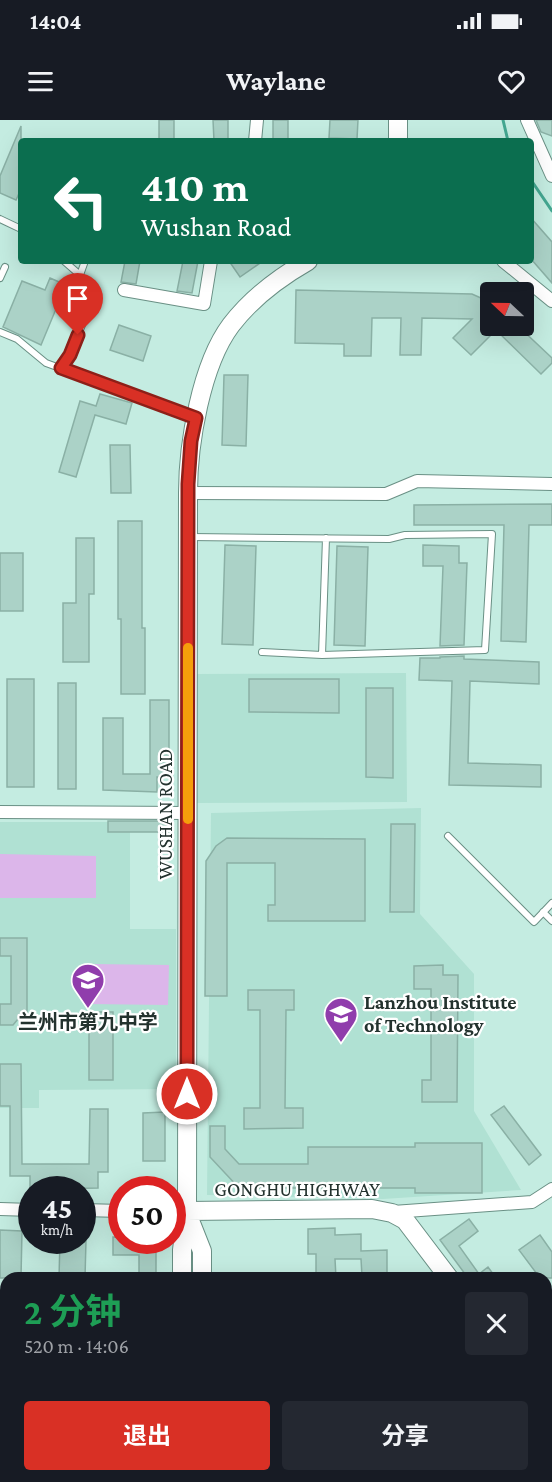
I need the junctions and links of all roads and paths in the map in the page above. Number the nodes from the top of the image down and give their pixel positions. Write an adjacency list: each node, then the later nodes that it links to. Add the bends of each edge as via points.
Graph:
1 (257, 120): 4 (street)
2 (398, 120): 5 (main road)
3 (527, 120): 6 (street)
4 (255, 138)
5 (398, 138)
6 (552, 176)
7 (0, 219): 8 (lane)
8 (18, 228)
9 (67, 264): 15 (lane)
10 (85, 264): 15 (lane)
11 (211, 264): 17 (street, via 204,304)
12 (304, 264): 21 (main road, WUSHAN ROAD, via 244,309 229,328 207,377)
13 (507, 264): 18 (street)
14 (5, 267): 16 (lane)
15 (80, 275): 20 (lane, via 86,315)
16 (0, 278)
17 (124, 290)
18 (552, 301)
19 (0, 332): 20 (lane, via 17,339 46,363)
20 (61, 368): 21 (lane)
21 (196, 418): 23 (main road, WUSHAN ROAD)
22 (552, 484): 23 (street, via 417,481 386,494)
23 (188, 492): 24 (main road, WUSHAN ROAD)
24 (188, 537): 25 (lane); 29 (main road, WUSHAN ROAD)
25 (326, 538): 27 (lane); 27 (lane, via 492,534 485,650)
26 (262, 652): 27 (lane)
27 (322, 655)
28 (0, 812): 29 (street)
29 (188, 813): 34 (main road, WUSHAN ROAD)
30 (448, 836): 32 (lane, via 534,922)
31 (552, 903): 32 (lane)
32 (543, 912): 33 (lane)
33 (552, 921)
34 (181, 1176)
35 (552, 1189): 39 (street, via 532,1202)
36 (0, 1209): 37 (street)
37 (18, 1210)
38 (186, 1211): 39 (main road, GONGHU HIGHWAY, via 372,1209)
39 (392, 1213): 44 (main road, GONGHU HIGHWAY, via 405,1220)
40 (186, 1222): 43 (main road, via 202,1251)
41 (182, 1254): 42 (main road)
42 (182, 1272)
43 (202, 1272)
44 (444, 1272)

